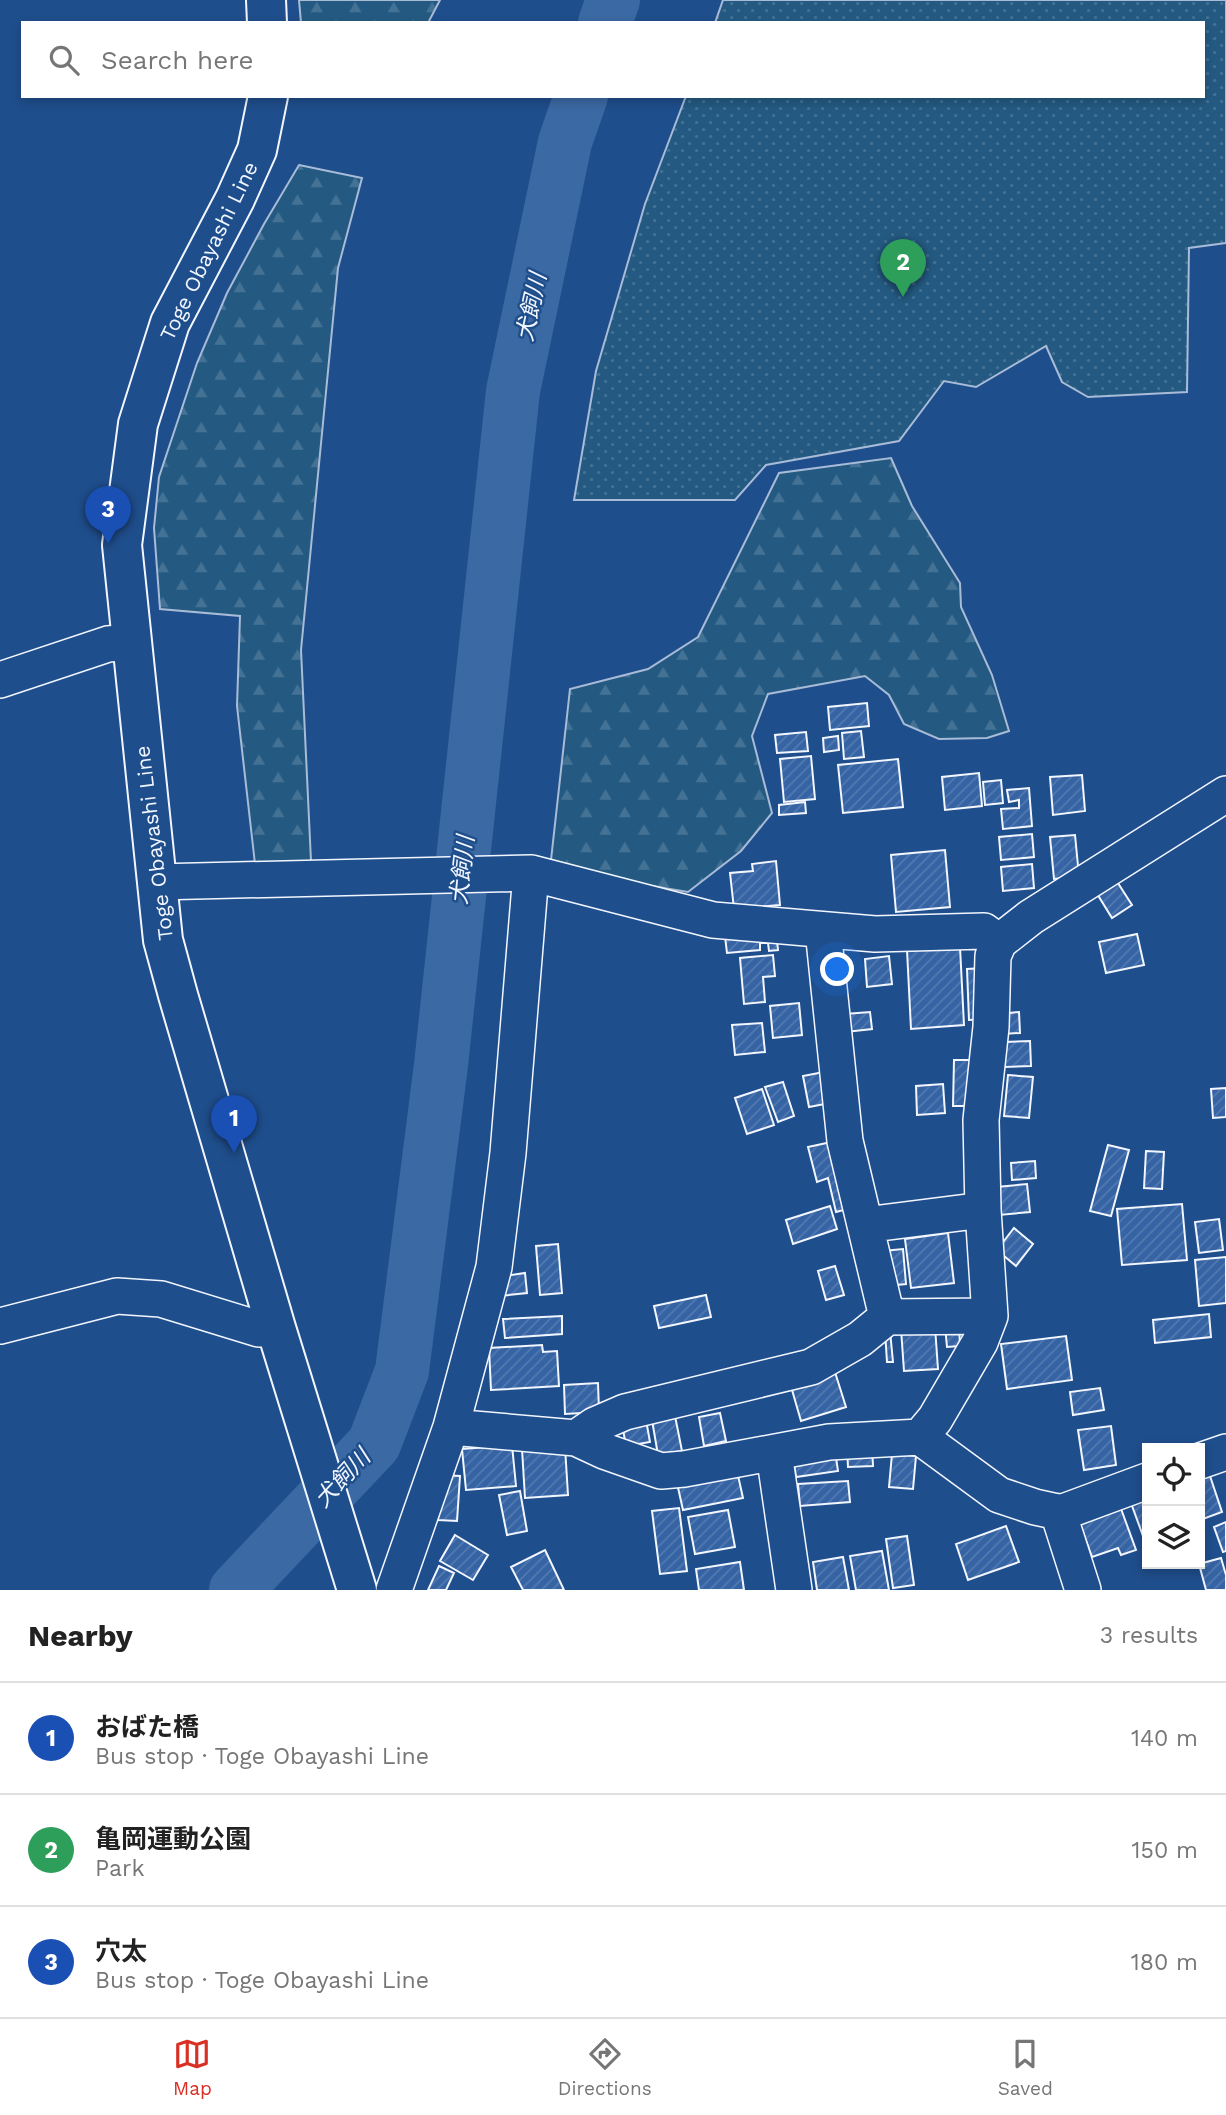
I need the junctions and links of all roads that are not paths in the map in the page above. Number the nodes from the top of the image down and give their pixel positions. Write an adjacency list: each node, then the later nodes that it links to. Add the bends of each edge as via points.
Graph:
1 (266, 0): 2 (main road)
2 (267, 21)
3 (268, 98): 4 (main road, Toge Obayashi Line, via 257,150 170,323 138,424 122,545)
4 (131, 642): 5 (street, via 108,644); 8 (main road, Toge Obayashi Line)
5 (0, 680)
6 (1226, 794): 10 (street)
7 (519, 873): 8 (street); 9 (street, via 713,920); 17 (street, via 508,1153 494,1267)
8 (156, 881): 16 (main road, Toge Obayashi Line, via 163,940)
9 (823, 930): 10 (street, via 874,934 984,931); 12 (street, via 845,1141)
10 (999, 942): 11 (street, via 993,956 981,1120)
11 (983, 1210): 12 (street); 13 (street)
12 (865, 1225): 14 (street)
13 (990, 1316): 14 (street); 18 (street, via 980,1342)
14 (887, 1317): 19 (street, via 860,1339 811,1367 625,1412)
15 (0, 1326): 16 (street, via 117,1296 161,1298 259,1329)
16 (280, 1343): 25 (main road, Toge Obayashi Line)
17 (450, 1427): 19 (street); 26 (street)
18 (920, 1437): 21 (street, via 829,1442); 24 (street, via 999,1495)
19 (576, 1438): 21 (street, via 661,1471)
20 (1226, 1452): 22 (street)
21 (774, 1453): 27 (street)
22 (1205, 1459)
23 (1142, 1483): 24 (street)
24 (1058, 1512): 28 (street)
25 (358, 1590)
26 (394, 1590)
27 (794, 1590)
28 (1083, 1590)

